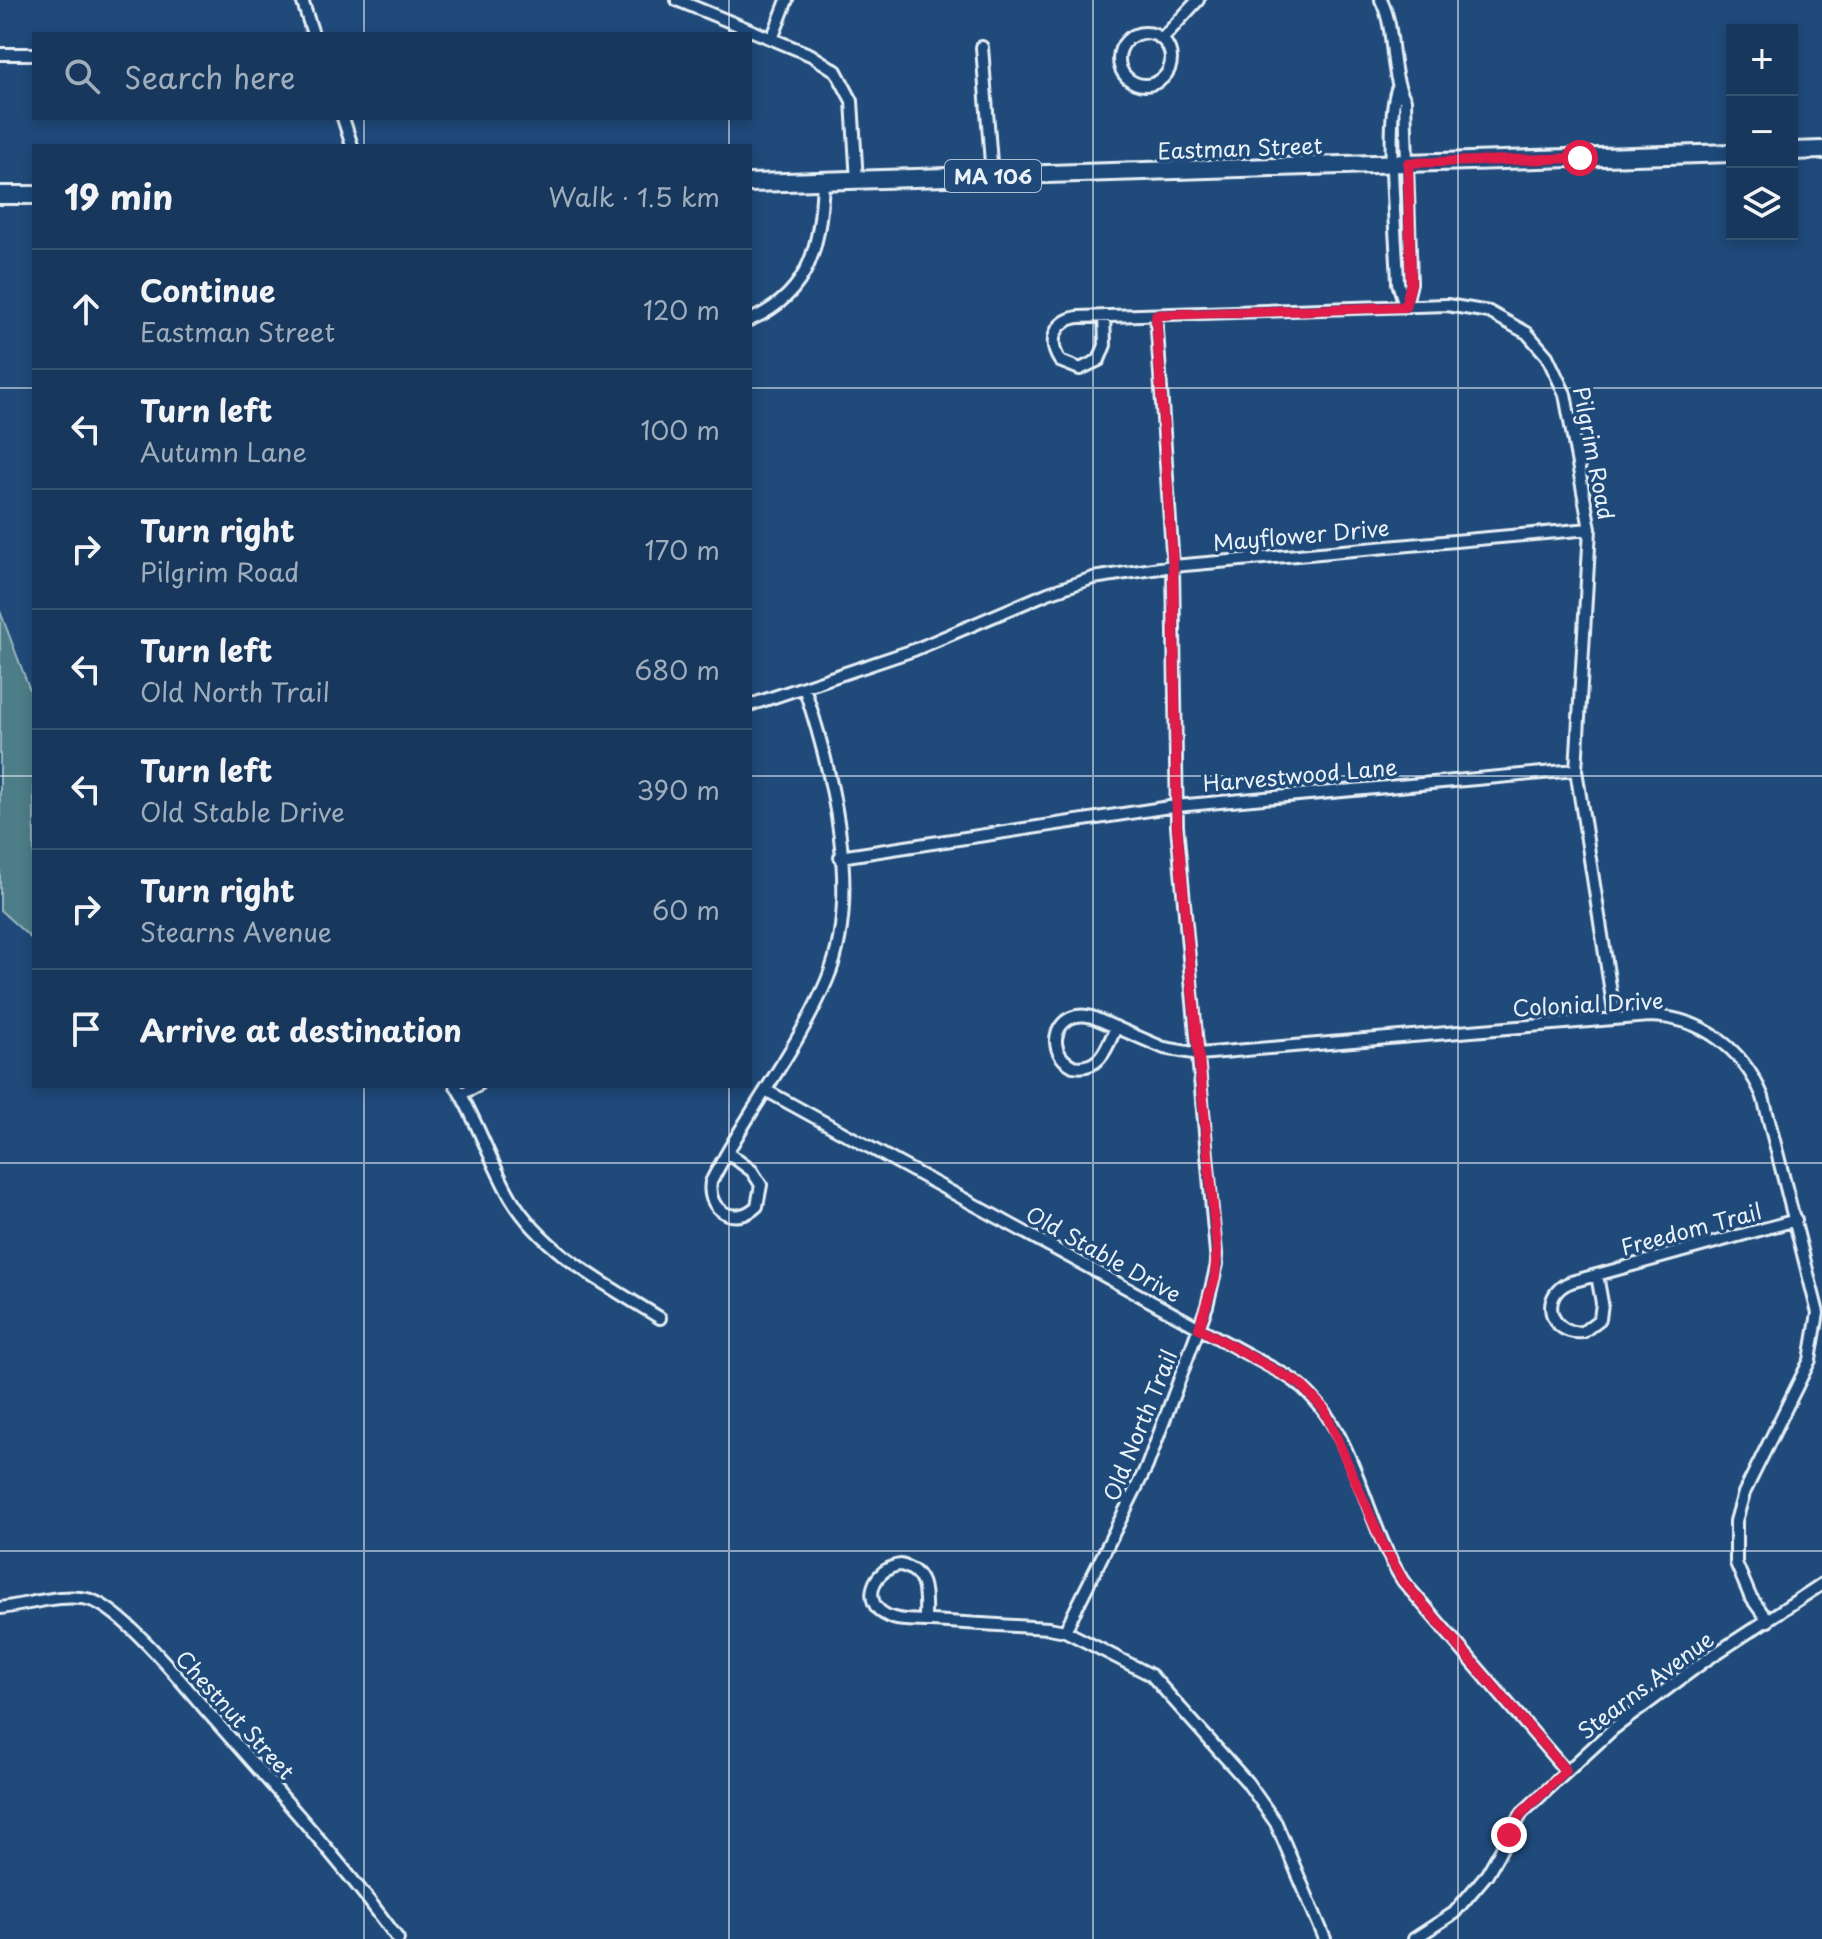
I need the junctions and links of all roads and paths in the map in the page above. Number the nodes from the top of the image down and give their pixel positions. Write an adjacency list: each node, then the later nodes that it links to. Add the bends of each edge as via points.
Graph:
1 (302, 0): 6 (street)
2 (677, 0): 7 (street)
3 (787, 0): 7 (street)
4 (1198, 0): 8 (street)
5 (1381, 0): 17 (street, via 1405,100)
6 (312, 32)
7 (772, 39): 19 (street, via 830,66 847,85 855,116)
8 (1162, 39): 8 (street, via 1171,58 1163,78 1148,85 1128,79 1118,59 1127,40 1142,33)
9 (982, 47): 18 (street)
10 (0, 54): 11 (street)
11 (32, 54)
12 (344, 120): 13 (street)
13 (351, 144)
14 (1822, 150): 15 (main road)
15 (1798, 151)
16 (1726, 153): 17 (main road, Eastman Street / MA 106)
17 (1401, 164): 18 (main road, Eastman Street / MA 106); 24 (street, via 1411,283)
18 (992, 176): 19 (main road, Eastman Street / MA 106)
19 (857, 181): 20 (main road, Eastman Street / MA 106)
20 (823, 182): 21 (main road, Eastman Street / MA 106); 27 (street, via 820,233 805,273 780,302)
21 (752, 183)
22 (0, 195): 23 (main road)
23 (32, 195)
24 (1405, 307): 25 (street, Pilgrim Road); 28 (street, Pilgrim Road, via 1479,309 1517,327 1541,348 1565,394)
25 (1156, 315): 26 (street, Pilgrim Road); 29 (street, Old North Trail)
26 (1104, 316): 26 (street, Pilgrim Road, via 1073,318 1059,326 1053,346 1060,361 1080,369 1099,360 1105,345)
27 (752, 319)
28 (1590, 529): 29 (street, Mayflower Drive); 32 (street, Pilgrim Road)
29 (1173, 566): 30 (street, Mayflower Drive, via 1071,585 914,650); 33 (street, Old North Trail)
30 (804, 687): 31 (street, Mayflower Drive); 34 (street, via 828,764)
31 (752, 704)
32 (1576, 770): 33 (street, Harvestwood Lane); 35 (street, Pilgrim Road)
33 (1176, 806): 34 (street, Harvestwood Lane); 37 (street, Old North Trail)
34 (840, 857): 39 (street, via 843,923 836,955 826,984)
35 (1615, 1018): 37 (street, Colonial Drive); 41 (street, Colonial Drive, via 1683,1020 1738,1055 1763,1097)
36 (1116, 1027): 36 (street, Colonial Drive, via 1087,1015 1071,1017 1057,1031 1057,1052 1073,1066 1092,1065 1104,1055); 37 (street, Colonial Drive, via 1164,1048)
37 (1199, 1054): 44 (street, Old North Trail, via 1217,1264)
38 (459, 1090): 43 (street, via 507,1191 533,1227 582,1269)
39 (767, 1091): 40 (street); 44 (street, Old Stable Drive)
40 (728, 1153): 40 (street, via 710,1192 719,1210 739,1216 757,1206 761,1185)
41 (1796, 1220): 42 (street, Freedom Trail); 48 (street, Colonial Drive, via 1817,1300 1816,1337 1805,1372 1744,1493 1735,1535 1742,1580)
42 (1597, 1275): 42 (street, Freedom Trail, via 1565,1283 1553,1295 1550,1311 1562,1329 1583,1332 1600,1319)
43 (660, 1318)
44 (1199, 1328): 49 (street, Old North Trail, via 1140,1483); 50 (street, Old Stable Drive, via 1300,1384 1324,1409 1403,1581)
45 (1822, 1584): 48 (street, Stearns Avenue)
46 (0, 1608): 51 (street, Chestnut Street, via 80,1598 112,1613 172,1670 248,1756)
47 (925, 1620): 47 (street, via 893,1618 879,1610 872,1591 881,1572 901,1565 917,1572 925,1587); 49 (street)
48 (1768, 1621): 50 (street, Stearns Avenue, via 1653,1698)
49 (1065, 1631): 52 (street, via 1151,1675 1247,1782 1276,1823)
50 (1566, 1771): 53 (street, Stearns Avenue, via 1522,1813 1473,1892 1454,1913)
51 (398, 1939)
52 (1325, 1939)
53 (1414, 1939)

